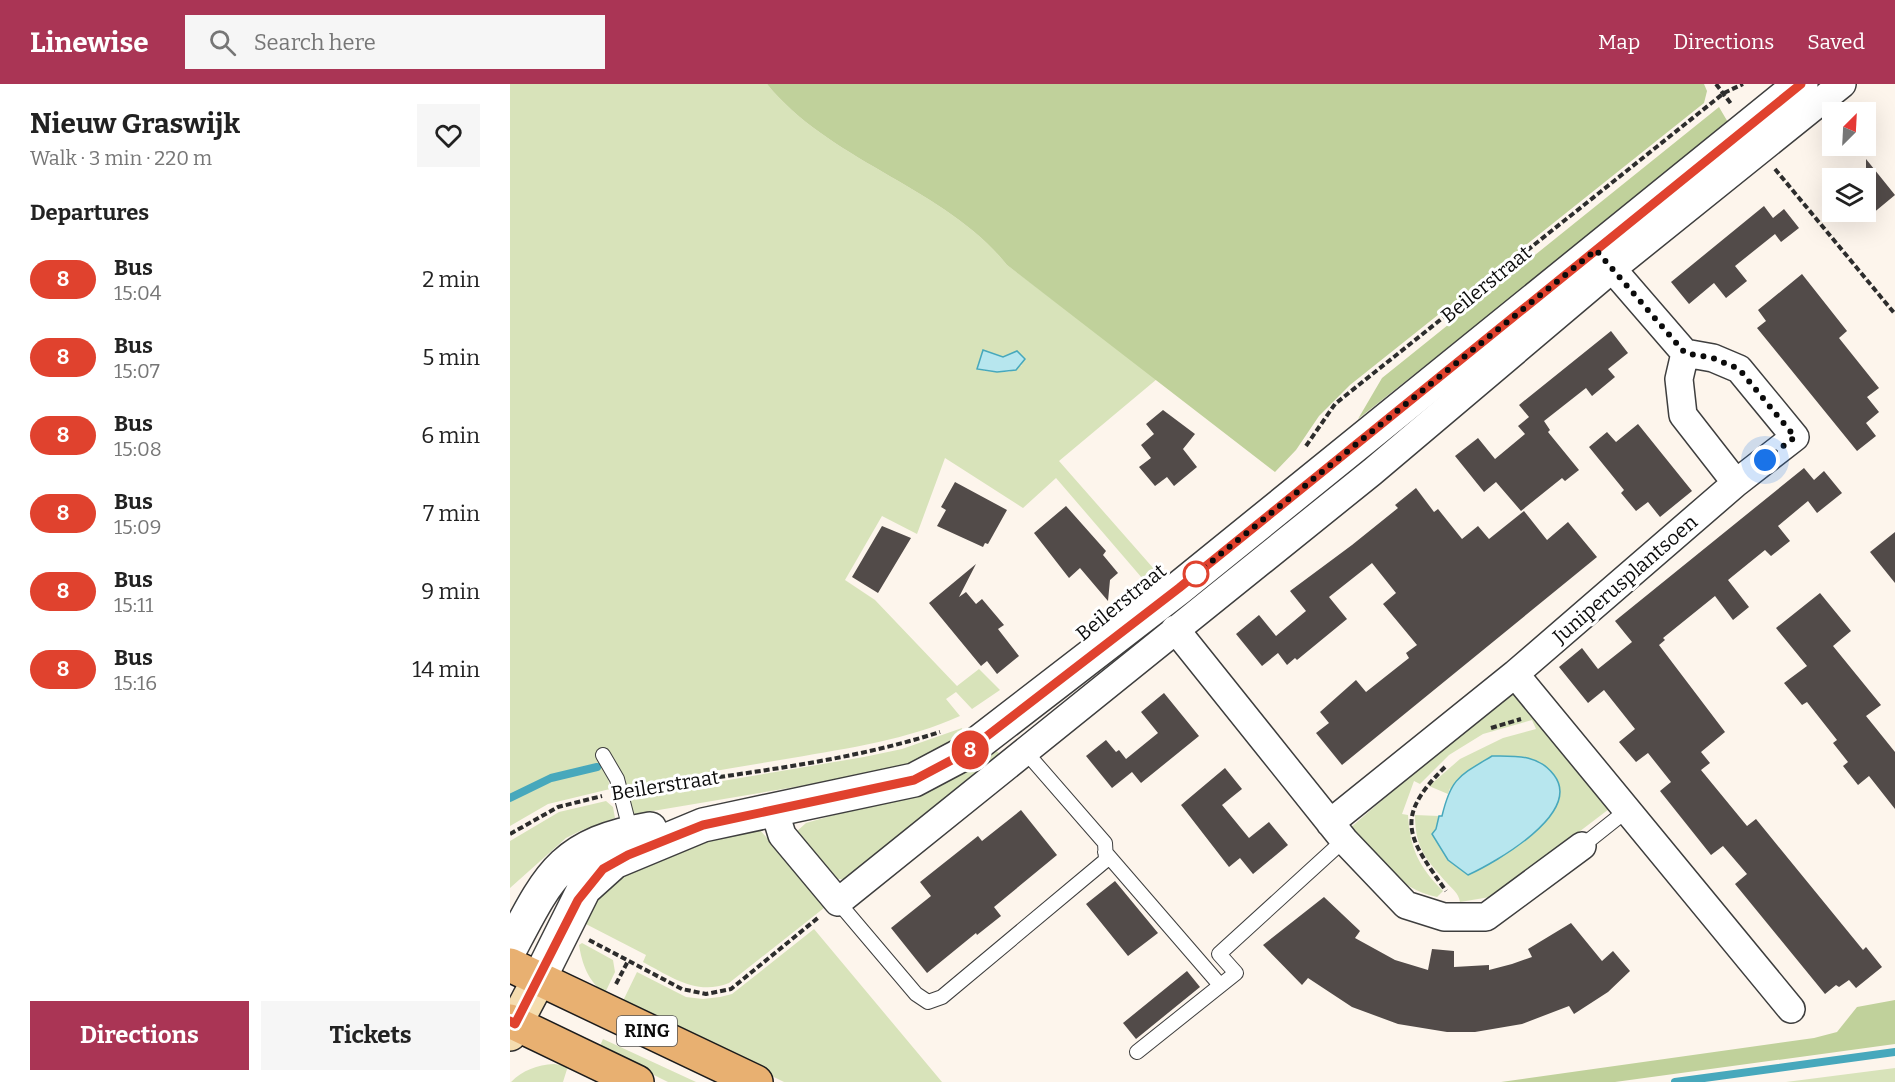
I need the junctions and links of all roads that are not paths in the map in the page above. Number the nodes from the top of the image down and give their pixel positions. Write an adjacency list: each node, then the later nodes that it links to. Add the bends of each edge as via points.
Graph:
1 (1801, 84): 3 (street, Beilerstraat)
2 (1842, 84): 3 (street, Beilerstraat)
3 (1753, 139): 4 (street, Beilerstraat)
4 (1604, 260): 5 (street); 6 (street, Beilerstraat); 7 (street, Beilerstraat)
5 (1685, 353): 8 (street, via 1679,380 1683,415); 8 (street, Juniperusplantsoen, via 1713,358 1739,369 1795,437)
6 (1353, 445): 7 (street); 11 (street, Beilerstraat, via 1179,588)
7 (1372, 472): 9 (street, Beilerstraat)
8 (1736, 483): 10 (street, Juniperusplantsoen)
9 (1174, 629): 11 (street, Beilerstraat); 16 (street)
10 (1515, 674): 14 (street); 16 (street, Juniperusplantsoen)
11 (1015, 737): 13 (street, Beilerstraat, via 914,780); 19 (lane, via 1105,843); 20 (street, Beilerstraat)
12 (603, 755): 17 (lane, via 617,779)
13 (774, 809): 15 (street, Beilerstraat); 20 (street, via 782,835)
14 (1626, 811): 18 (lane); 25 (street)
15 (703, 825): 17 (street, Beilerstraat); 23 (street, Beilerstraat, via 614,862 598,874 578,900)
16 (1337, 831): 18 (street, via 1406,905 1444,917 1486,917); 24 (lane, via 1219,954 1236,973)
17 (631, 832): 21 (street, Beilerstraat, via 591,845 562,864 540,892)
18 (1582, 846)
19 (1106, 852): 20 (lane, via 1106,860 1094,873 942,997 928,1002 916,994); 24 (lane)
20 (838, 902)
21 (510, 949)
22 (510, 965): 23 (main road, RING)
23 (539, 979): 26 (main road); 29 (main road, RING)
24 (1220, 986): 27 (lane)
25 (1791, 1009)
26 (512, 1026): 28 (main road, RING)
27 (1137, 1052)
28 (637, 1082)
29 (756, 1082)

